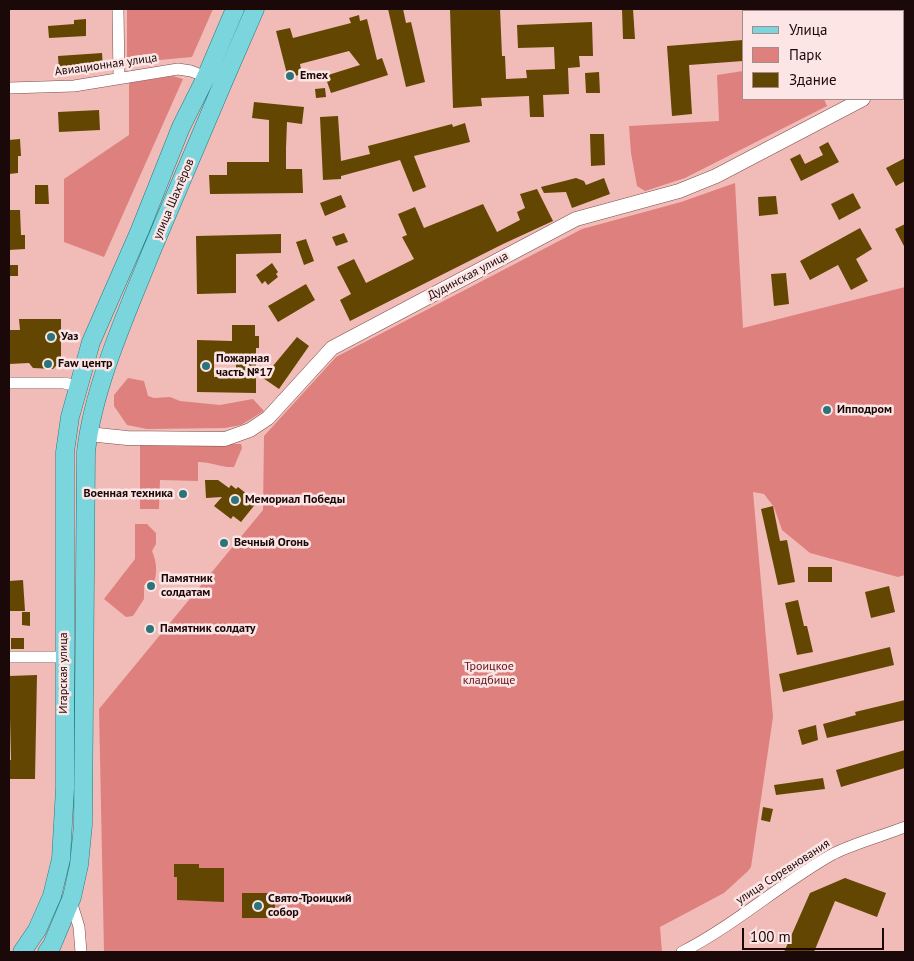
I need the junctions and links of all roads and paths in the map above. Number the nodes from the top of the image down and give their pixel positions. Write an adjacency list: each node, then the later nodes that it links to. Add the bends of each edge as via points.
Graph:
1 (118, 9): 5 (street)
2 (235, 9): 4 (main road, улица Шахтёров)
3 (255, 9): 10 (main road, улица Шахтёров, via 134,295)
4 (206, 77): 5 (street, Авиационная улица, via 178,69); 9 (main road, улица Шахтёров, via 90,342)
5 (119, 78): 6 (street, Авиационная улица, via 74,86)
6 (9, 88)
7 (860, 100): 11 (street, Дудинская улица, via 716,176 679,191 576,219 332,348 268,418 250,430 224,439 127,438)
8 (9, 383): 9 (street)
9 (78, 386): 12 (main road, Игарская улица, via 65,452)
10 (99, 392): 11 (main road, Игарская улица)
11 (88, 434): 15 (main road, Игарская улица, via 83,825)
12 (64, 657): 13 (street); 16 (main road, Игарская улица, via 65,788 61,859 52,896 37,930)
13 (9, 658)
14 (905, 827): 19 (street, улица Соревнования, via 835,853)
15 (71, 901): 17 (main road, Игарская улица); 18 (street, via 79,927)
16 (22, 952)
17 (47, 952)
18 (81, 952)
19 (682, 952)

